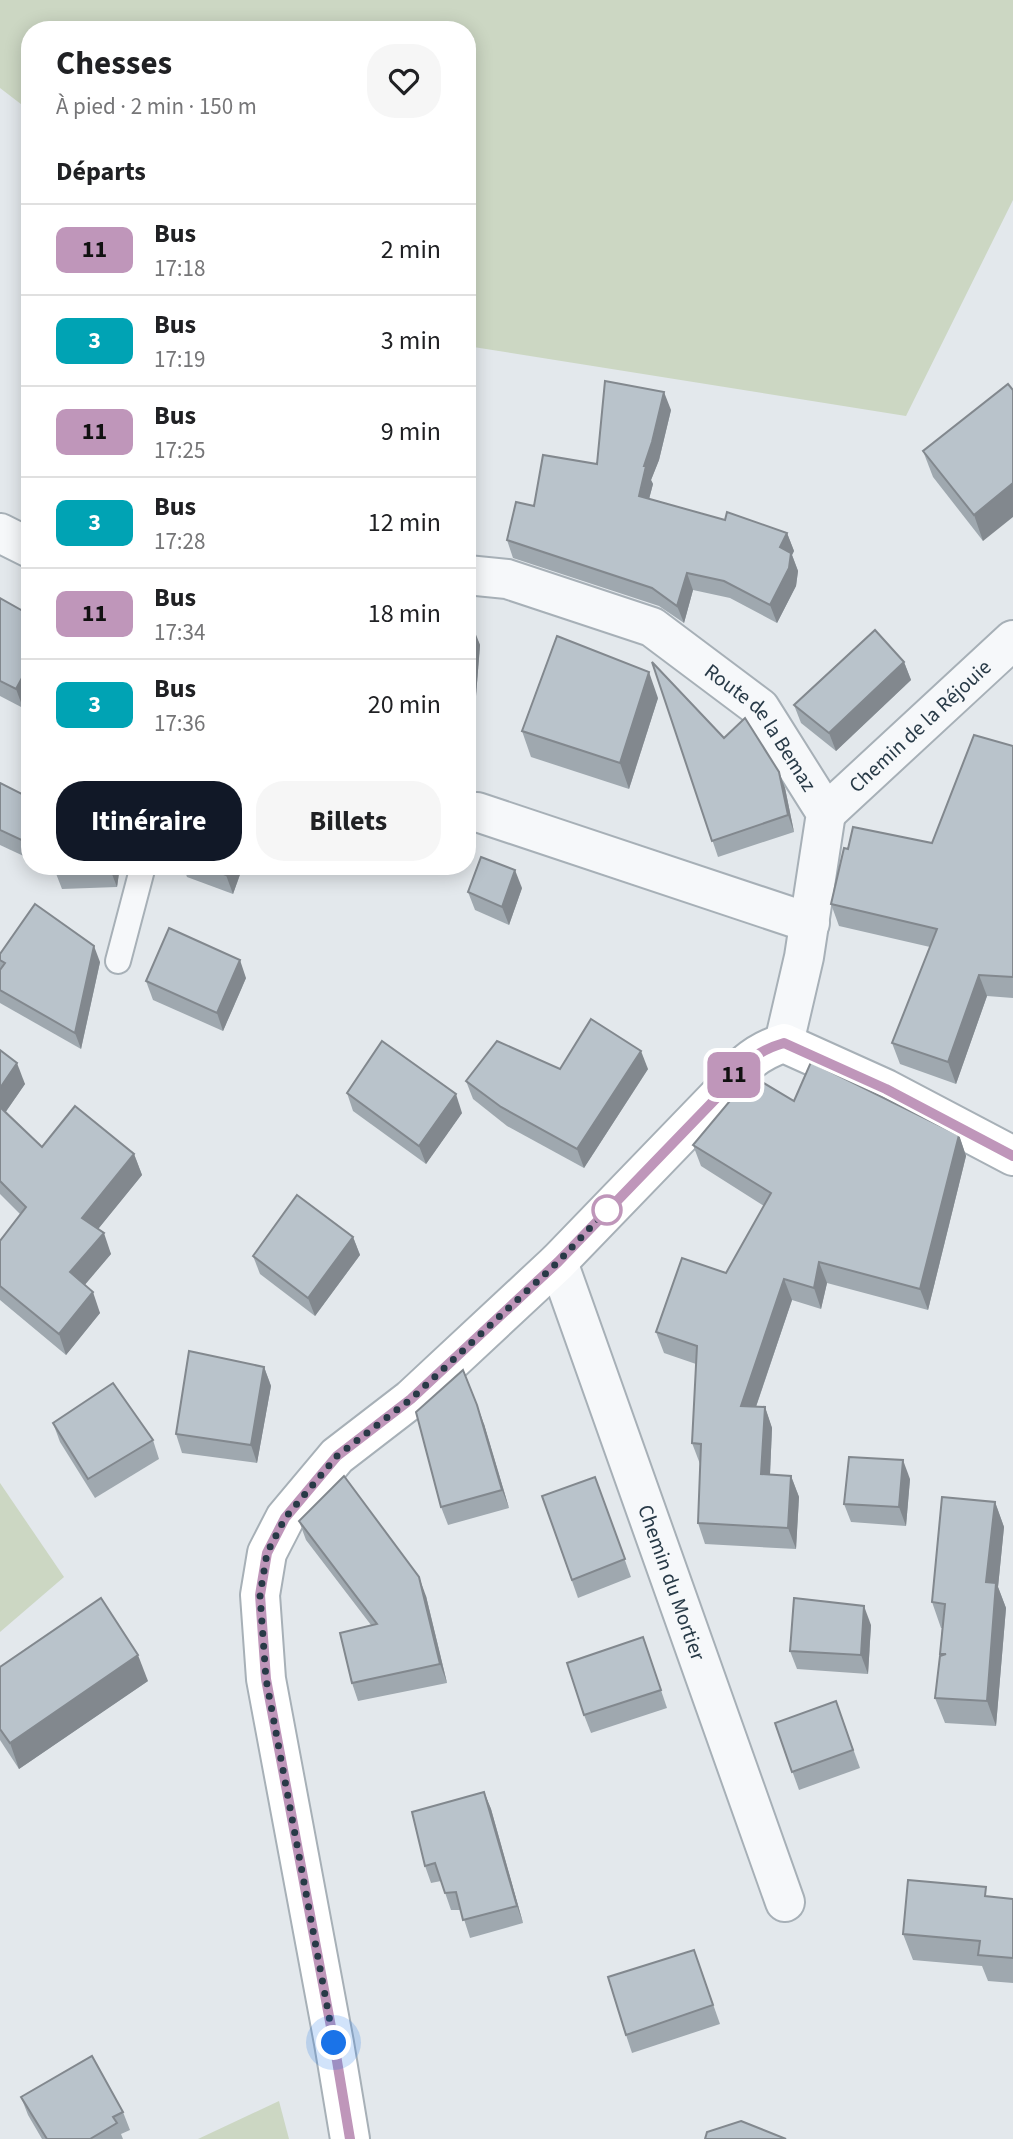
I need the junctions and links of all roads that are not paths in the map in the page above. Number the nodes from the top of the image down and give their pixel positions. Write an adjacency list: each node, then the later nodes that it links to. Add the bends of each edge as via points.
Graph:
1 (0, 533): 2 (street)
2 (21, 544)
3 (476, 576): 6 (street, Route de la Bemaz, via 507,579 652,627 760,708)
4 (1013, 640): 6 (street, Chemin de la Réjouie)
5 (477, 812): 8 (street)
6 (826, 813): 8 (street, Route de la Bemaz)
7 (141, 875): 9 (lane)
8 (810, 923): 10 (street, Route de la Bemaz)
9 (118, 961)
10 (784, 1043): 11 (main road, via 886,1089); 12 (main road, via 767,1048 737,1071 727,1087)
11 (1013, 1156)
12 (558, 1262): 13 (street, Chemin du Mortier); 14 (main road, via 411,1399 337,1456 285,1518 267,1553 260,1595 266,1679)
13 (785, 1902)
14 (350, 2139)

